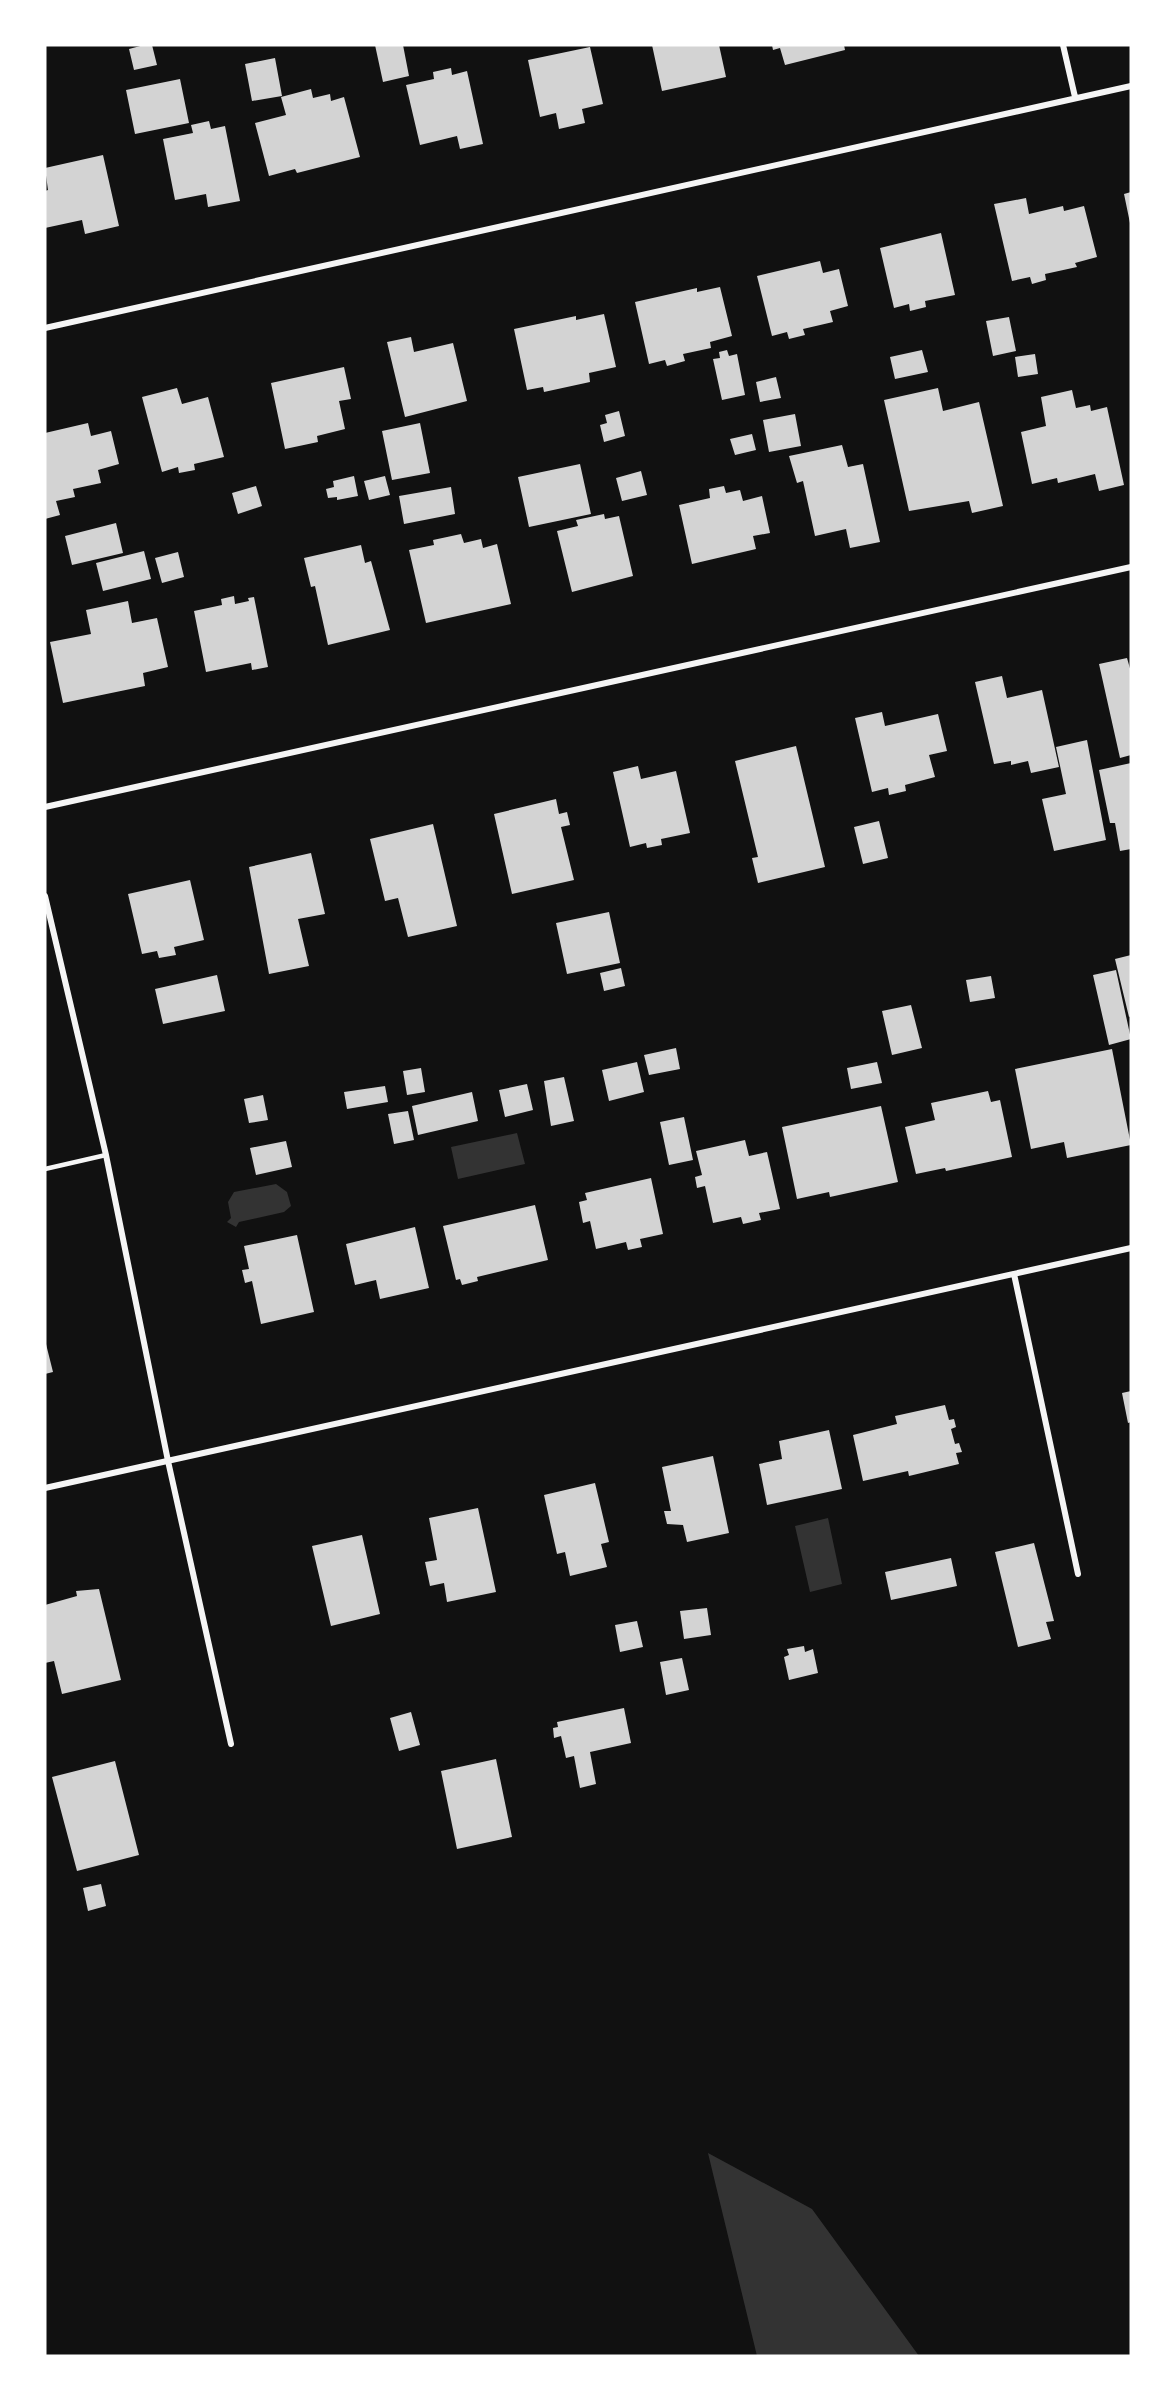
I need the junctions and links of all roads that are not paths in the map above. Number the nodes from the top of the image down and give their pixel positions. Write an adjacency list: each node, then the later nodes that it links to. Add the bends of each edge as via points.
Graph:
1 (1063, 45): 3 (street)
2 (1131, 86): 3 (street)
3 (1075, 97): 4 (street)
4 (45, 328)
5 (1131, 567): 6 (street)
6 (45, 807)
7 (45, 896): 8 (street)
8 (106, 1155): 9 (lane); 12 (street)
9 (45, 1169)
10 (1131, 1248): 11 (street)
11 (1014, 1274): 12 (street); 14 (street)
12 (168, 1461): 13 (street); 15 (street)
13 (45, 1488)
14 (1078, 1574)
15 (231, 1744)

